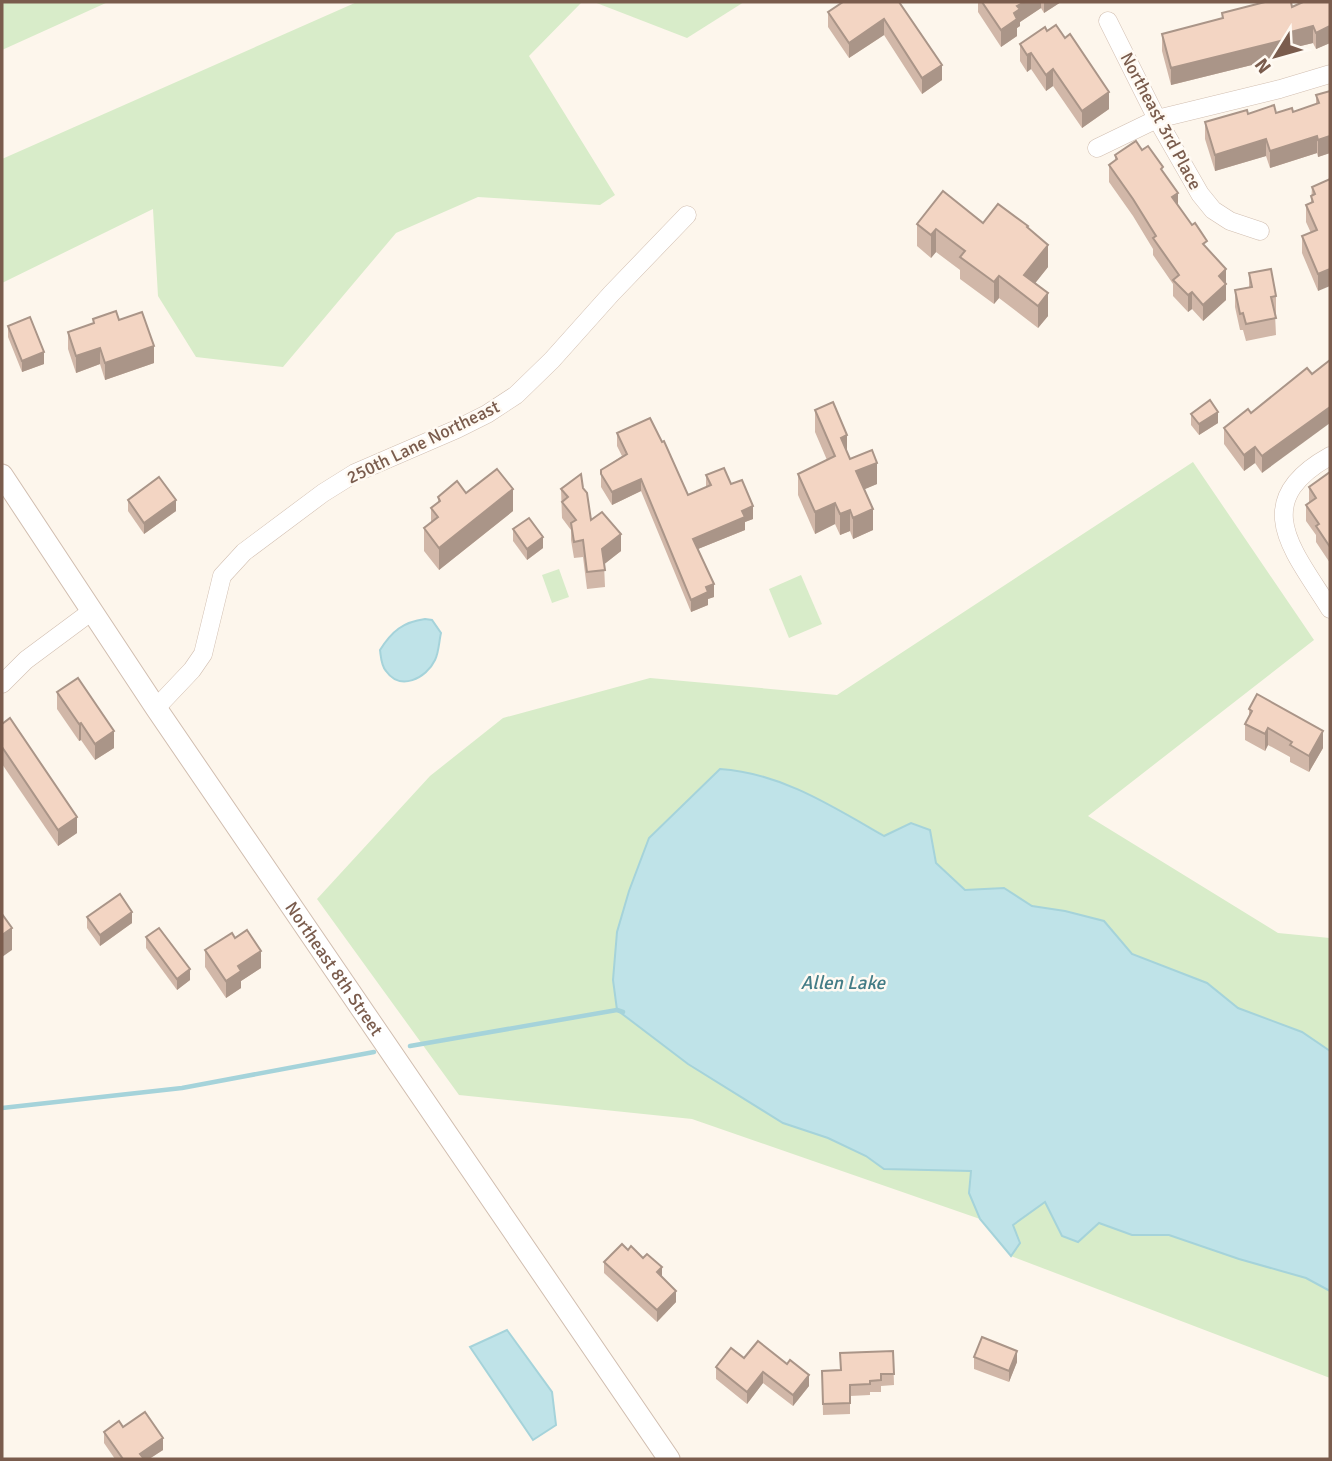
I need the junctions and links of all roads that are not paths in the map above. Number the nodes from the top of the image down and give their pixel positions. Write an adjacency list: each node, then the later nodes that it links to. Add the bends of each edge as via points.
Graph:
1 (1108, 21): 3 (street, Northeast 3rd Place)
2 (1330, 74): 3 (street)
3 (1157, 119): 4 (street); 6 (street, Northeast 3rd Place, via 1213,210 1230,222)
4 (1097, 148)
5 (687, 215): 12 (street, 250th Lane Northeast, via 516,395 457,429 355,473 230,565 222,576 202,654)
6 (1260, 231)
7 (1330, 456): 9 (street, via 1299,479 1283,509 1289,544)
8 (2, 475): 10 (street, Northeast 8th Street)
9 (1330, 609)
10 (92, 611): 11 (street, via 26,660); 12 (street, Northeast 8th Street)
11 (2, 684)
12 (156, 708): 13 (street, Northeast 8th Street)
13 (669, 1459)

